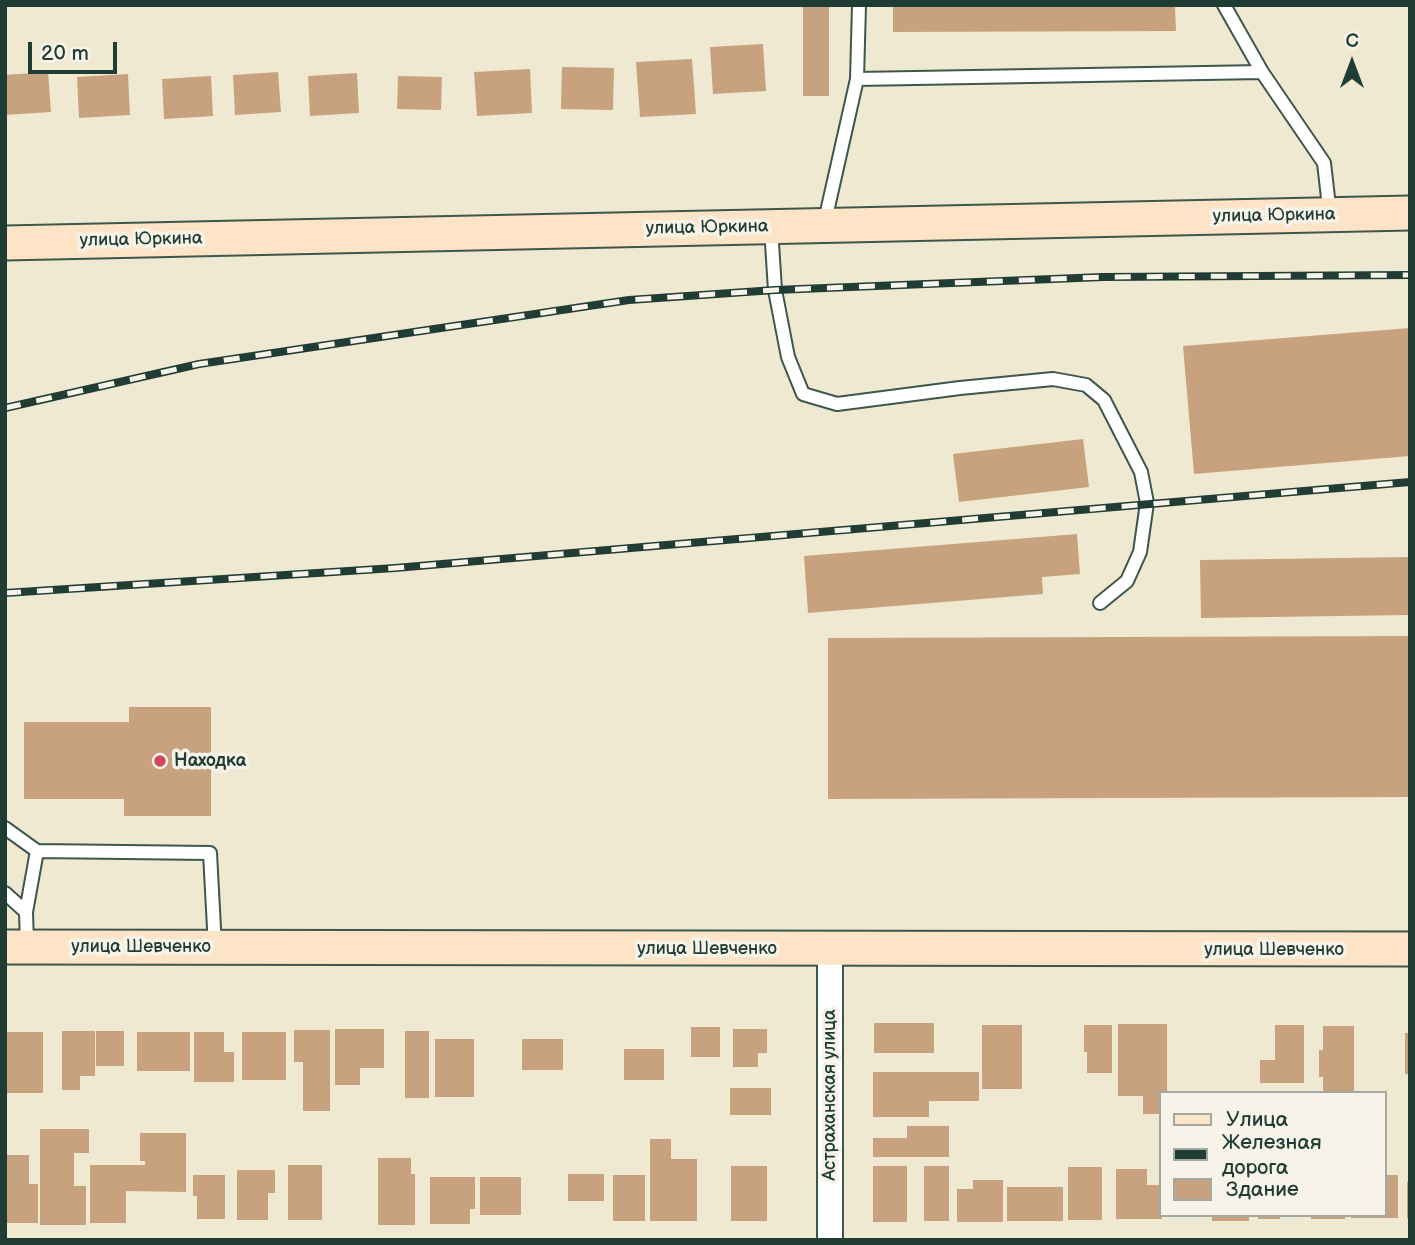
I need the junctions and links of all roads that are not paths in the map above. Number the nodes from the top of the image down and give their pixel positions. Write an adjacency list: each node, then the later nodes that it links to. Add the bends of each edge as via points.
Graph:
1 (859, 5): 4 (lane)
2 (1224, 5): 3 (lane)
3 (1262, 72): 4 (lane); 6 (lane, via 1324,163)
4 (857, 79): 8 (lane)
5 (1410, 213): 6 (main road, улица Юркина)
6 (1330, 215): 8 (main road, улица Юркина)
7 (771, 226): 8 (main road, улица Юркина); 9 (main road, улица Юркина); 10 (lane, via 775,290 788,357 803,394 837,404 1053,379 1086,385 1104,400 1141,472 1146,503 1140,552 1127,581)
8 (824, 226)
9 (5, 243)
10 (1100, 603)
11 (5, 828): 12 (lane)
12 (37, 851): 14 (lane); 16 (lane, via 210,853)
13 (5, 893): 14 (lane)
14 (26, 912): 15 (lane)
15 (16, 946): 16 (main road, улица Шевченко)
16 (215, 947): 17 (main road, улица Шевченко)
17 (830, 949): 18 (main road, улица Шевченко); 19 (street, Астраханская улица)
18 (1410, 949)
19 (830, 1240)

